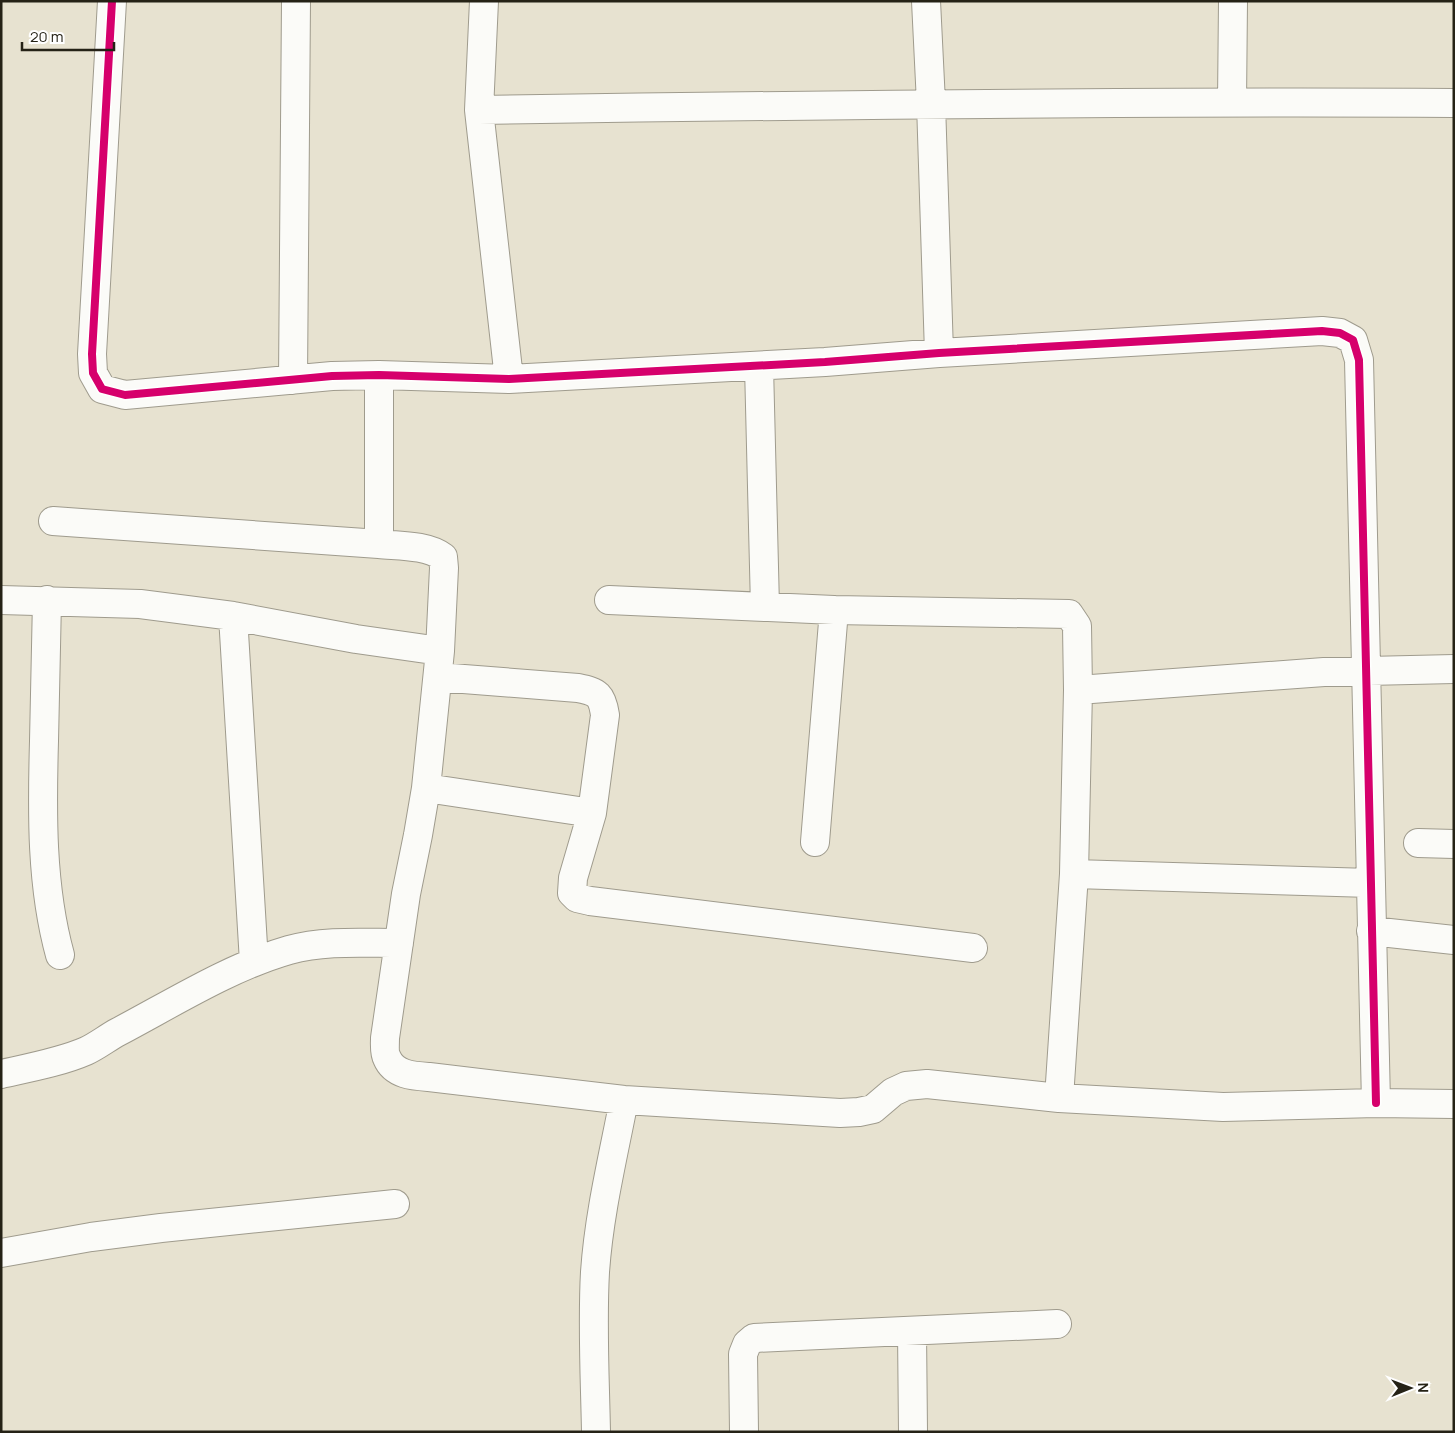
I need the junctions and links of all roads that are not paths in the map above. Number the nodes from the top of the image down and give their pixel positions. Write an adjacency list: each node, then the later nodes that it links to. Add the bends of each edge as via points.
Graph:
1 (112, 1): 14 (street, via 93,373 102,388 125,395)
2 (296, 1): 14 (street)
3 (484, 1): 9 (street)
4 (926, 1): 7 (street)
5 (1233, 1): 6 (street)
6 (1232, 102): 7 (street); 8 (street)
7 (931, 103): 9 (street); 10 (street)
8 (1454, 103)
9 (479, 110): 13 (street)
10 (939, 353): 11 (street); 25 (street, via 1322,331 1340,333 1353,340 1359,360)
11 (759, 366): 13 (street); 20 (street)
12 (379, 375): 13 (street); 14 (street); 16 (street)
13 (509, 379)
14 (293, 380)
15 (53, 522): 16 (street)
16 (379, 544): 23 (street, via 427,549 443,557)
17 (1, 600): 18 (street)
18 (46, 600): 22 (street, via 140,604); 38 (street, via 45,849)
19 (609, 600): 20 (street)
20 (765, 607): 21 (street)
21 (834, 610): 26 (street, via 1069,614 1076,626); 29 (street)
22 (233, 616): 23 (street, via 356,639); 39 (street)
23 (439, 664): 27 (street); 28 (street, via 593,691 603,700 605,715)
24 (1454, 669): 25 (street)
25 (1367, 670): 26 (street); 33 (street)
26 (1078, 690): 32 (street)
27 (426, 788): 28 (street); 36 (street)
28 (592, 813): 37 (street, via 573,878 572,893 577,898)
29 (815, 842)
30 (1418, 843): 31 (street)
31 (1454, 844)
32 (1074, 874): 33 (street); 41 (street)
33 (1370, 884): 34 (street)
34 (1371, 931): 35 (street); 43 (street)
35 (1454, 940)
36 (399, 942): 39 (street, via 324,944 290,950); 42 (street, via 384,1038 386,1058 395,1070 413,1076)
37 (973, 948)
38 (60, 955)
39 (254, 962): 40 (street, via 86,1051)
40 (1, 1074)
41 (1059, 1098): 42 (street, via 927,1084 906,1086 892,1092 873,1108 860,1112); 43 (street, via 1223,1107)
42 (624, 1100): 50 (street, via 595,1271)
43 (1376, 1103): 44 (street)
44 (1454, 1104)
45 (395, 1204): 46 (street, via 161,1228)
46 (1, 1253)
47 (1057, 1324): 48 (street)
48 (912, 1331): 51 (street, via 754,1338 744,1354); 52 (street)
49 (584, 1432): 50 (street)
50 (596, 1432)
51 (744, 1432)
52 (913, 1432)

